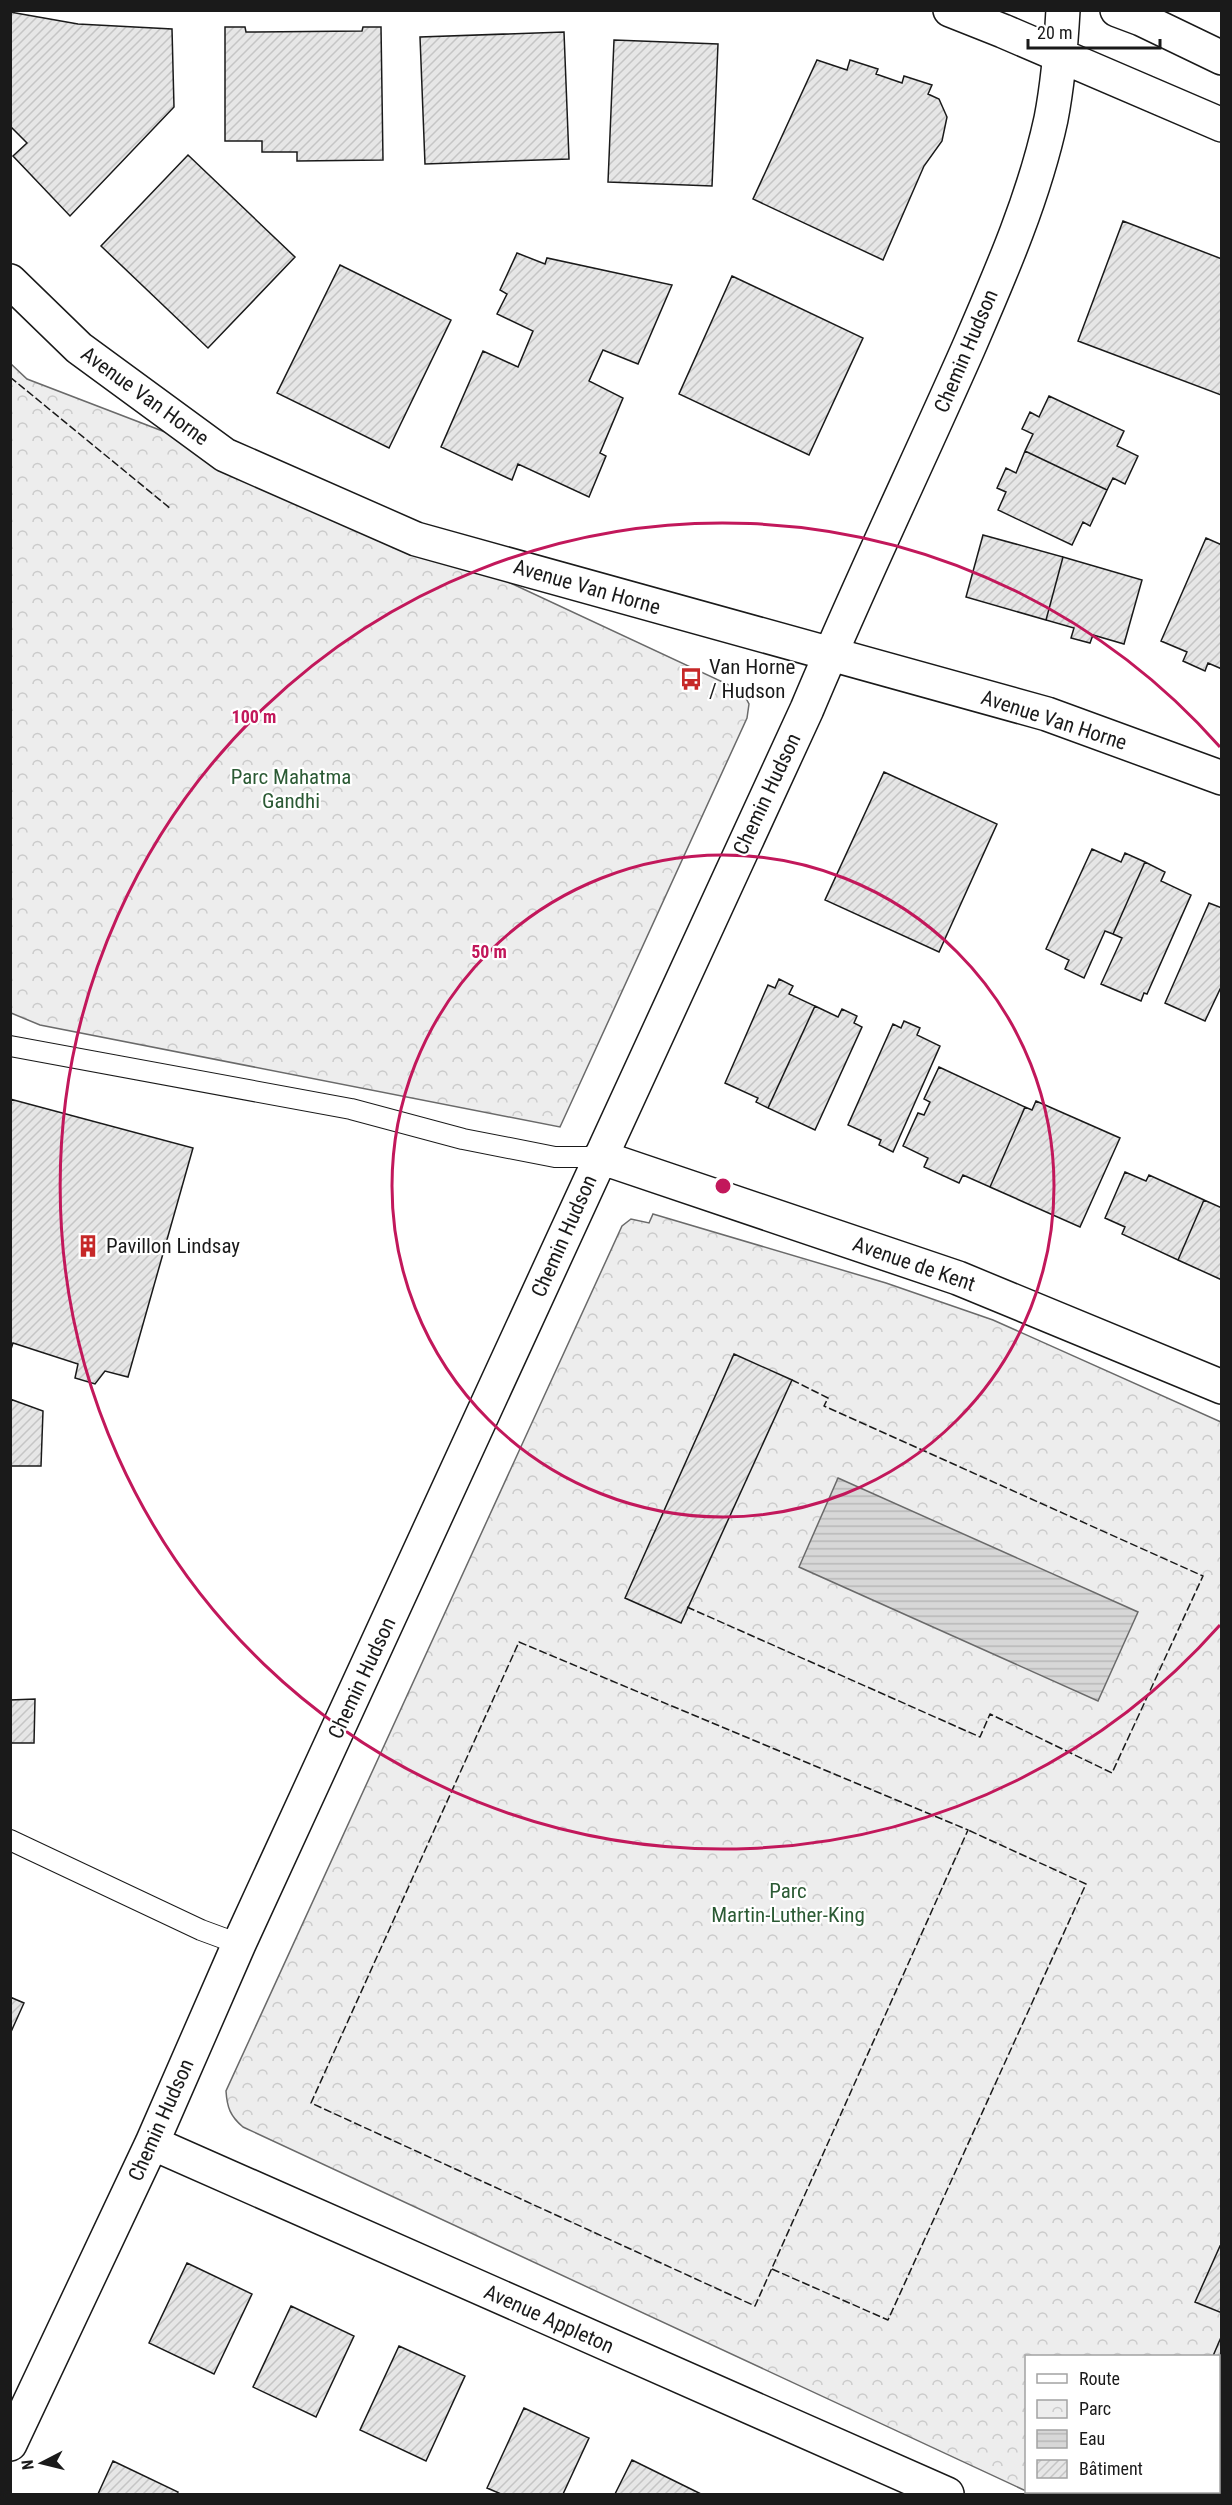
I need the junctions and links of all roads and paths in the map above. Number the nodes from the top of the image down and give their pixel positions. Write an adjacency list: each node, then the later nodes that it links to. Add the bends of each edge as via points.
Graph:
1 (950, 10): 4 (street)
2 (1063, 10): 4 (street, Chemin Hudson)
3 (1117, 10): 5 (street)
4 (1060, 56): 6 (street); 8 (street, Chemin Hudson, via 1051,119 1015,234 942,409)
5 (1221, 58)
6 (1221, 125)
7 (10, 281): 8 (street, Avenue Van Horne, via 79,348 225,455 416,539)
8 (830, 654): 9 (street, Avenue Van Horne, via 1047,714); 11 (street, Chemin Hudson)
9 (1221, 778)
10 (10, 1046): 11 (lane, via 351,1109 464,1139 555,1157)
11 (600, 1157): 12 (street, Avenue de Kent, via 958,1278); 14 (street, Chemin Hudson)
12 (1221, 1387)
13 (10, 1840): 14 (lane, via 201,1930)
14 (240, 1944): 15 (street, Chemin Hudson)
15 (152, 2143): 16 (street, Chemin Hudson); 17 (street, Avenue Appleton)
16 (10, 2444)
17 (947, 2494)

